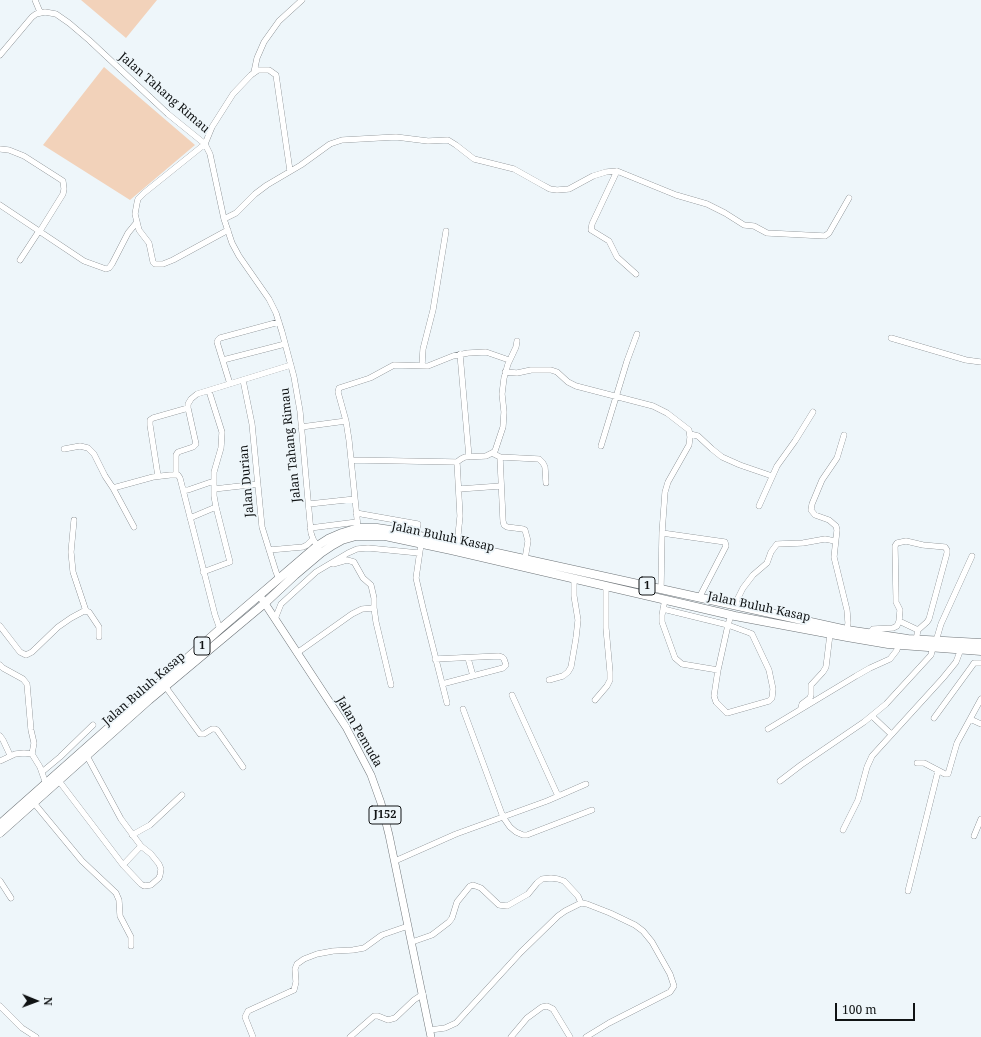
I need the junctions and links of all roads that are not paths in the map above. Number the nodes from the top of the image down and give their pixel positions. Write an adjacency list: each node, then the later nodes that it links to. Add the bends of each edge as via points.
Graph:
1 (35, 0): 3 (street)
2 (302, 0): 5 (street, via 278,21 264,42)
3 (40, 12): 4 (street, via 32,17); 6 (street, Jalan Tahang Rimau, via 56,14 69,23 168,114)
4 (0, 55)
5 (254, 72): 6 (street, via 233,94 212,127); 8 (street, via 264,69 276,75)
6 (205, 144): 12 (street, Jalan Tahang Rimau, via 210,154); 13 (street, via 138,199)
7 (0, 149): 15 (street, via 24,156 62,182 63,194)
8 (290, 171): 9 (street, via 336,141 396,137 428,141 448,140 474,159 514,169 556,190 569,189 593,176); 12 (street, via 267,184 236,213)
9 (617, 171): 10 (street, via 676,195 707,204 744,225 754,226 767,233 825,236); 18 (street, via 591,230 609,241 617,257)
10 (849, 198)
11 (0, 205): 15 (street)
12 (224, 219): 14 (street, Jalan Tahang Rimau)
13 (137, 222): 14 (street, via 149,243 153,262 158,264 184,254); 15 (street, via 106,269 84,261)
14 (228, 230): 19 (street, Jalan Tahang Rimau, via 239,256 265,293)
15 (39, 231): 17 (street)
16 (446, 231): 28 (street)
17 (20, 260)
18 (636, 274)
19 (279, 322): 23 (street, Jalan Tahang Rimau); 25 (street, via 220,338 218,342)
20 (637, 334): 34 (street)
21 (891, 338): 27 (street)
22 (517, 341): 26 (street)
23 (285, 344): 25 (street); 29 (street, Jalan Tahang Rimau)
24 (460, 354): 26 (street, via 486,352); 28 (street, via 428,366); 44 (street)
25 (223, 360): 32 (street)
26 (509, 360): 30 (street)
27 (981, 362)
28 (422, 365): 37 (street, via 394,365 370,378 340,387 338,392)
29 (291, 366): 31 (street); 38 (street, Jalan Tahang Rimau, via 297,390)
30 (505, 372): 34 (street, via 551,370 576,386); 43 (street, via 502,386 503,428)
31 (243, 380): 32 (street); 53 (street, Jalan Durian, via 252,424)
32 (230, 384): 33 (street)
33 (209, 391): 35 (street, via 197,394 191,399); 51 (street, via 222,432)
34 (616, 396): 39 (street, via 646,403 661,410 685,426); 41 (street)
35 (188, 408): 48 (street, via 196,444 193,448 182,450 176,455); 49 (street, via 150,420)
36 (813, 412): 50 (street)
37 (346, 421): 38 (street); 46 (street)
38 (301, 427): 60 (street, Jalan Tahang Rimau)
39 (690, 434): 50 (street, via 698,436 722,457); 69 (street, via 689,445 666,487)
40 (844, 435): 71 (street, via 837,458 822,480 811,507 812,513 835,524)
41 (601, 446)
42 (64, 449): 55 (street, via 80,446 88,448)
43 (492, 453): 44 (street); 45 (street)
44 (469, 457): 47 (street)
45 (500, 457): 52 (street, via 539,459 545,467); 54 (street)
46 (351, 460): 47 (street); 59 (street)
47 (458, 462): 57 (street)
48 (176, 474): 49 (street); 58 (street, via 180,478)
49 (158, 476): 55 (street)
50 (772, 476): 61 (street)
51 (214, 481): 56 (street); 58 (street)
52 (546, 483)
53 (258, 484): 56 (street); 75 (street, Jalan Durian, via 262,524)
54 (501, 486): 57 (street); 78 (street, via 504,525 523,529 527,534)
55 (113, 488): 67 (street)
56 (214, 489): 62 (street)
57 (459, 489): 73 (street)
58 (183, 490): 64 (street)
59 (354, 500): 60 (street); 63 (street)
60 (308, 504): 68 (street, Jalan Tahang Rimau)
61 (759, 506)
62 (216, 507): 64 (street); 80 (street, via 230,562)
63 (356, 513): 66 (street); 70 (street, via 418,524)
64 (190, 518): 80 (street)
65 (74, 520): 92 (street, via 71,552 73,572)
66 (357, 525): 68 (street); 70 (highway, Jalan Buluh Kasap / 1); 74 (highway, Jalan Buluh Kasap / 1)
67 (134, 527)
68 (310, 528): 74 (street, Jalan Tahang Rimau)
69 (662, 533): 84 (street); 85 (street, via 725,542 726,546)
70 (416, 536): 73 (highway, Jalan Buluh Kasap / 1)
71 (836, 541): 89 (street, via 825,539 776,544 767,563 743,588); 100 (street, via 834,557 847,610)
72 (421, 544): 74 (highway, Jalan Buluh Kasap / 1, via 385,536 356,536); 76 (street); 82 (highway, Jalan Buluh Kasap / 1)
73 (457, 545): 78 (highway, Jalan Buluh Kasap / 1)
74 (317, 546): 75 (street); 81 (highway, Jalan Buluh Kasap / 1); 86 (highway, Jalan Buluh Kasap / 1)
75 (269, 550): 81 (street, Jalan Durian)
76 (419, 553): 79 (street, via 357,549); 113 (street, via 416,578)
77 (972, 556): 107 (street)
78 (525, 560): 84 (highway, Jalan Buluh Kasap / 1)
79 (328, 565): 90 (street, via 347,560 354,562 363,578 371,585); 95 (street, via 316,572 281,604)
80 (203, 572): 99 (street)
81 (279, 579): 86 (highway, Jalan Buluh Kasap / 1)
82 (574, 579): 83 (highway, Jalan Buluh Kasap / 1); 118 (street, via 578,620 571,667 563,676)
83 (606, 586): 87 (highway, Jalan Buluh Kasap / 1); 124 (street, via 610,680)
84 (661, 589): 85 (highway, Jalan Buluh Kasap / 1)
85 (699, 598): 88 (highway, Jalan Buluh Kasap / 1)
86 (262, 599): 95 (main road, Jalan Pemuda / J152); 99 (highway, Jalan Buluh Kasap / 1); 121 (highway, Jalan Buluh Kasap / 1)
87 (665, 599): 91 (street); 93 (highway, Jalan Buluh Kasap / 1)
88 (719, 602): 89 (highway, Jalan Buluh Kasap / 1); 93 (highway, via 722,608)
89 (737, 606): 94 (highway); 100 (highway, Jalan Buluh Kasap / 1)
90 (374, 608): 111 (street, via 362,609 352,614); 120 (street)
91 (663, 609): 97 (street); 116 (street, via 662,622 678,662)
92 (86, 611): 98 (street, via 58,627 26,655 20,652); 104 (street, via 91,614 99,628)
93 (718, 612): 94 (highway, Jalan Buluh Kasap / 1)
94 (735, 615): 97 (street); 102 (highway, Jalan Buluh Kasap / 1)
95 (275, 619): 111 (main road, Jalan Pemuda / J152)
96 (899, 621): 101 (street); 101 (street, via 895,546 902,540 945,547 947,553 929,619); 103 (street, via 893,628 873,629)
97 (728, 625): 116 (street); 116 (street, via 752,634 771,675 771,700 726,712 714,699)
98 (0, 626)
99 (220, 630): 146 (highway, Jalan Buluh Kasap / 1)
100 (847, 630): 103 (highway, Jalan Buluh Kasap / 1)
101 (918, 630): 105 (street)
102 (830, 634): 108 (highway, Jalan Buluh Kasap / 1); 126 (street, via 826,667 811,685 810,698)
103 (869, 634): 105 (highway, Jalan Buluh Kasap / 1)
104 (99, 637)
105 (916, 640): 107 (highway, Jalan Buluh Kasap / 1)
106 (981, 642): 107 (highway, Jalan Buluh Kasap / 1)
107 (934, 644): 108 (highway, Jalan Buluh Kasap / 1); 109 (highway, Jalan Buluh Kasap / 1); 128 (street, via 931,655 918,671)
108 (898, 645): 126 (street, via 890,659)
109 (961, 649): 110 (highway, Jalan Buluh Kasap / 1); 134 (street, via 956,662 943,678)
110 (981, 651)
111 (297, 653): 160 (main road, Jalan Pemuda / J152, via 346,727 372,775)
112 (468, 658): 113 (street); 117 (street); 117 (street, via 500,656 506,665)
113 (435, 659): 119 (street)
114 (981, 663): 129 (street, via 974,663)
115 (0, 665): 136 (street, via 24,679 27,684 34,743)
116 (718, 670)
117 (473, 676): 119 (street)
118 (549, 680)
119 (442, 684): 125 (street)
120 (391, 685)
121 (165, 686): 138 (highway, Jalan Buluh Kasap / 1); 141 (street, via 200,734 212,729 217,730)
122 (512, 695): 149 (street)
123 (981, 699): 130 (street)
124 (596, 700)
125 (447, 703)
126 (801, 708): 133 (street)
127 (463, 709): 152 (street)
128 (872, 716): 134 (street); 145 (street)
129 (934, 718)
130 (970, 719): 131 (street); 142 (street, via 955,747 949,773)
131 (981, 724)
132 (93, 725): 143 (street)
133 (768, 729)
134 (891, 734): 155 (street, via 872,756 858,800)
135 (0, 736): 137 (street)
136 (32, 754): 137 (street); 143 (street)
137 (10, 755): 139 (street)
138 (87, 756): 144 (highway, Jalan Buluh Kasap / 1); 157 (street, via 113,806)
139 (0, 761)
140 (917, 763): 142 (street, via 924,763)
141 (243, 767)
142 (938, 771): 163 (street)
143 (42, 772): 146 (street)
144 (59, 781): 150 (highway, Jalan Buluh Kasap / 1); 161 (street)
145 (780, 781)
146 (46, 784): 154 (highway, Jalan Buluh Kasap / 1)
147 (586, 784): 149 (street)
148 (182, 795): 157 (street, via 150,825)
149 (558, 796): 152 (street)
150 (34, 803): 156 (highway, Jalan Buluh Kasap / 1); 168 (street, via 82,861 116,893 120,916 131,937)
151 (592, 810): 152 (street, via 527,835 516,832)
152 (503, 818): 160 (street, via 456,834)
153 (981, 819): 158 (street)
154 (0, 824)
155 (843, 830)
156 (0, 834)
157 (132, 835): 159 (street)
158 (974, 836)
159 (141, 846): 161 (street); 161 (street, via 159,864 159,878 151,886 144,886)
160 (395, 861): 166 (main road, Jalan Pemuda / J152)
161 (123, 865)
162 (0, 881): 164 (street)
163 (908, 891)
164 (11, 898)
165 (581, 903): 167 (street, via 578,896 558,879 542,879 528,894 507,906 498,904 481,888 473,885 457,902 449,922 432,935); 171 (street, via 558,916 456,1023); 177 (street, via 610,913 643,931 652,942 674,986 670,992 609,1022)
166 (408, 926): 167 (main road, Jalan Pemuda / J152); 173 (street, via 382,935 364,948 317,954 297,964 294,990 248,1011 245,1017)
167 (412, 942): 169 (main road, Jalan Pemuda / J152)
168 (131, 946)
169 (423, 994): 171 (main road, Jalan Pemuda / J152); 174 (street, via 395,1018 388,1020 374,1016)
170 (0, 1006): 172 (street, via 22,1028)
171 (430, 1033)
172 (36, 1037)
173 (253, 1037)
174 (350, 1037)
175 (511, 1037): 176 (street, via 527,1018 547,1006 553,1009)
176 (570, 1037)
177 (586, 1037)

